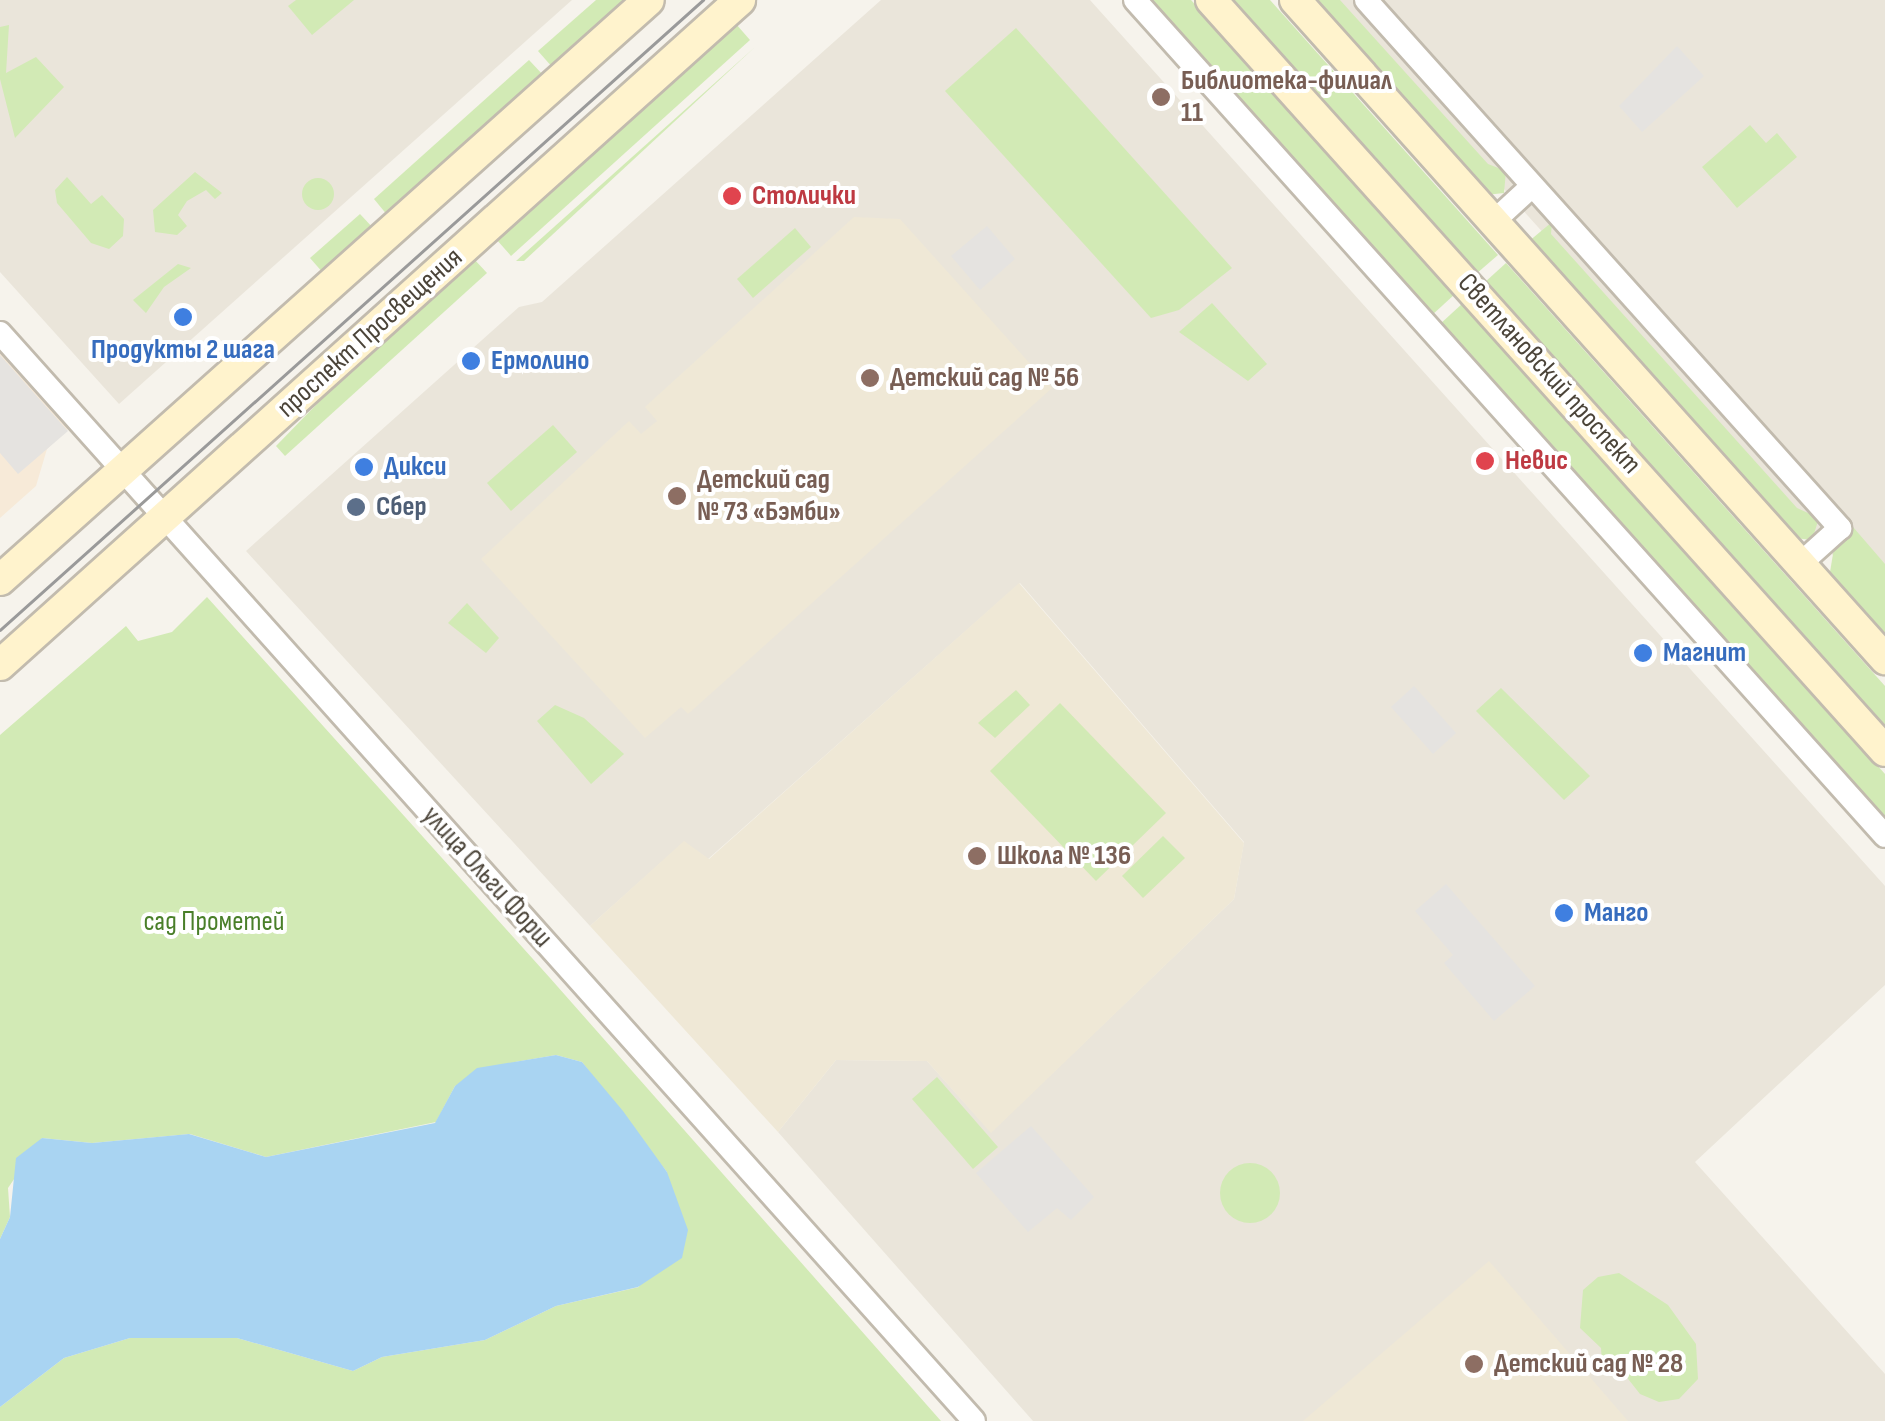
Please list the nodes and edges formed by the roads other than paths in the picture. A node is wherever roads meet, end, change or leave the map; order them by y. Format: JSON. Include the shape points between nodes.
{"nodes":[{"id":1,"x":649,"y":0,"type":"edge"},
{"id":2,"x":740,"y":0,"type":"edge"},
{"id":3,"x":1135,"y":0,"type":"edge"},
{"id":4,"x":1210,"y":0,"type":"edge"},
{"id":5,"x":1295,"y":0,"type":"edge"},
{"id":6,"x":1366,"y":0,"type":"edge"},
{"id":7,"x":1532,"y":186,"type":"junction"},
{"id":8,"x":1493,"y":222,"type":"junction"},
{"id":9,"x":0,"y":332,"type":"edge"},
{"id":10,"x":123,"y":470,"type":"junction"},
{"id":11,"x":165,"y":517,"type":"junction"},
{"id":12,"x":1800,"y":564,"type":"junction"},
{"id":13,"x":0,"y":580,"type":"edge"},
{"id":14,"x":1885,"y":659,"type":"edge"},
{"id":15,"x":0,"y":665,"type":"edge"},
{"id":16,"x":1885,"y":751,"type":"edge"},
{"id":17,"x":1885,"y":836,"type":"edge"},
{"id":18,"x":974,"y":1421,"type":"edge"}],
"edges":[{"from":1,"to":10,"type":"main road"},
{"from":2,"to":11,"type":"main road","name":"проспект Просвещения"},
{"from":3,"to":17,"type":"street"},
{"from":4,"to":16,"type":"main road","name":"Светлановский проспект"},
{"from":5,"to":8,"type":"main road"},
{"from":6,"to":7,"type":"street"},
{"from":7,"to":8,"type":"street"},
{"from":7,"to":12,"type":"street","via":[[1840,528]]},
{"from":8,"to":12,"type":"main road"},
{"from":9,"to":10,"type":"street","name":"улица Ольги Форш"},
{"from":10,"to":11,"type":"street","name":"улица Ольги Форш"},
{"from":10,"to":13,"type":"main road"},
{"from":11,"to":15,"type":"main road","name":"проспект Просвещения"},
{"from":11,"to":18,"type":"street","name":"улица Ольги Форш"},
{"from":12,"to":14,"type":"main road"}]}
